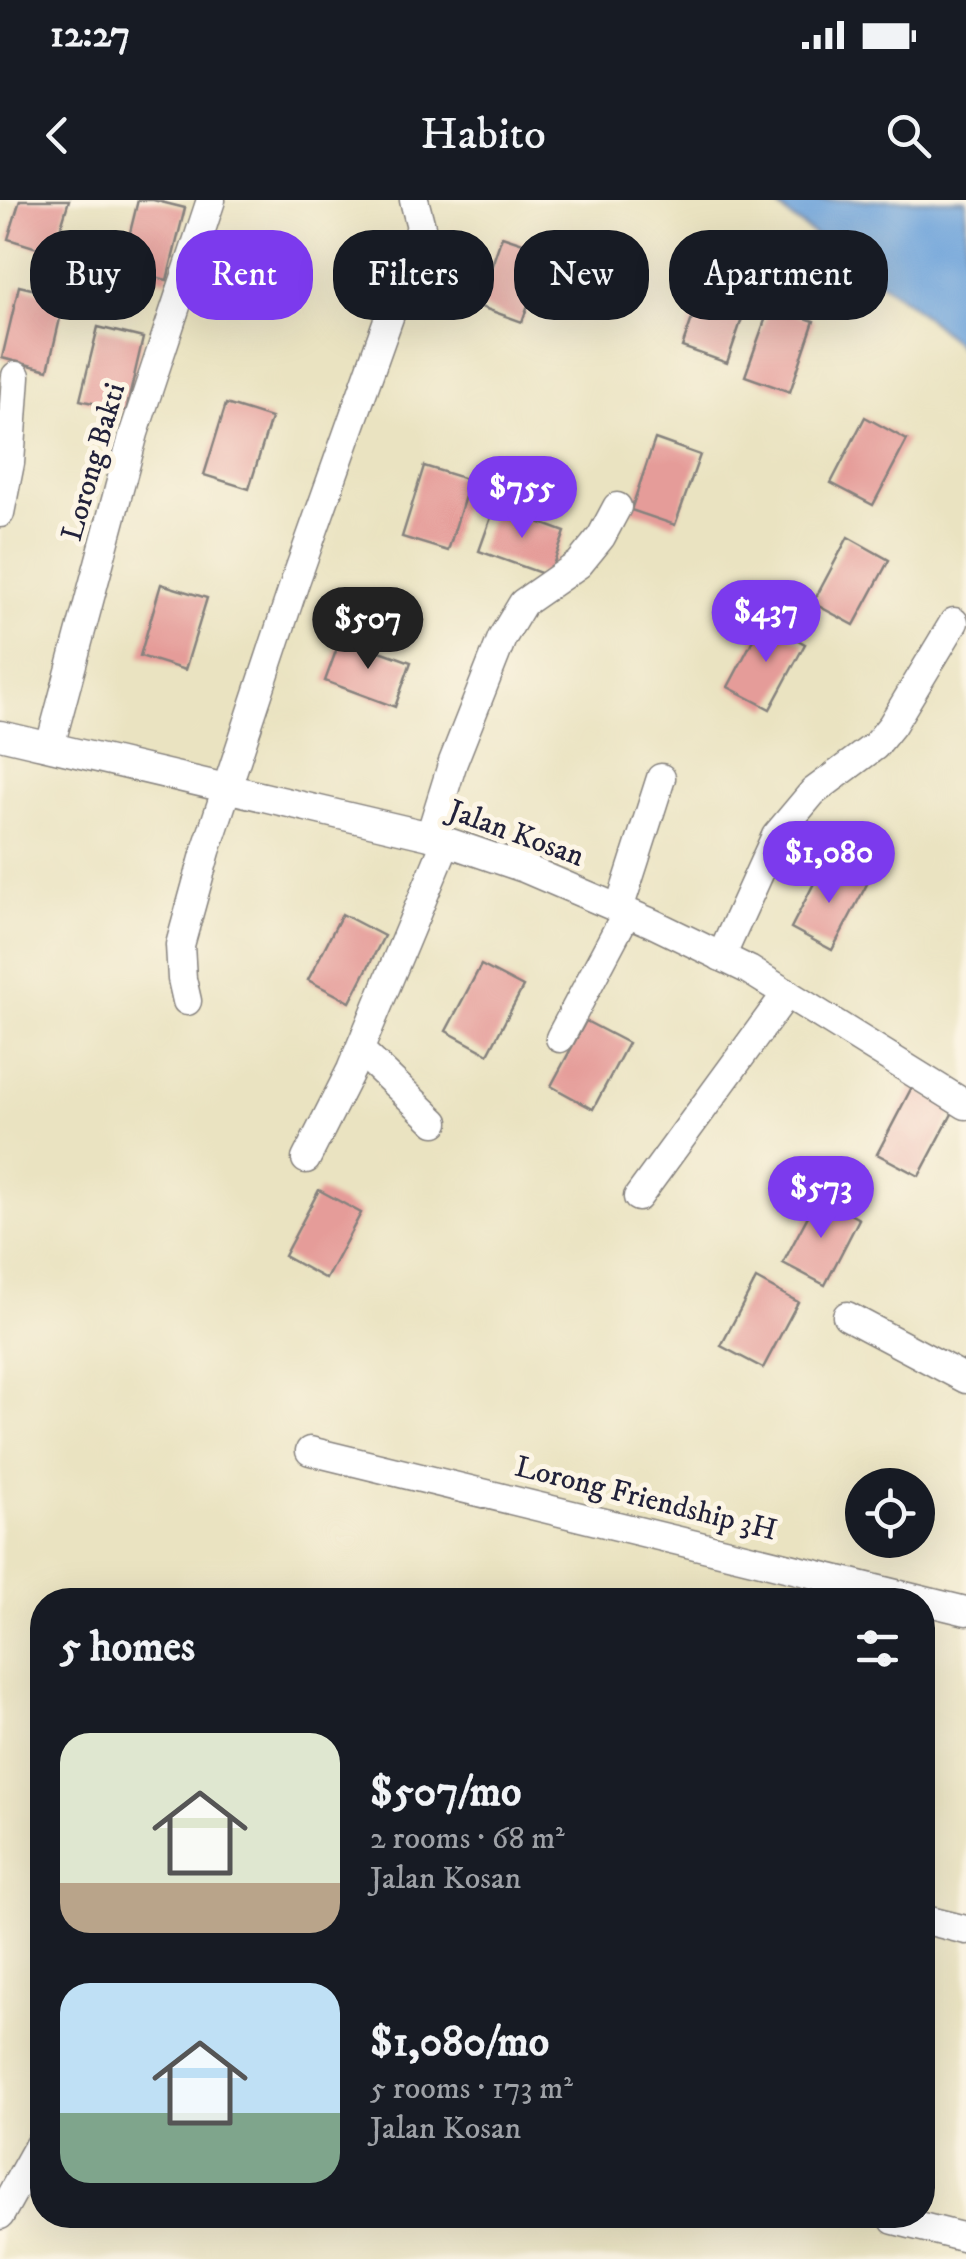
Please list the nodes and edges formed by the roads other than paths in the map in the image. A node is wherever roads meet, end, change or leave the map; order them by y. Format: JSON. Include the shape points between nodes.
{"nodes":[{"id":1,"x":211,"y":200,"type":"edge"},
{"id":2,"x":414,"y":200,"type":"edge"},
{"id":3,"x":16,"y":376,"type":"dead end"},
{"id":4,"x":617,"y":507,"type":"dead end"},
{"id":5,"x":0,"y":513,"type":"edge"},
{"id":6,"x":954,"y":622,"type":"dead end"},
{"id":7,"x":0,"y":735,"type":"edge"},
{"id":8,"x":50,"y":746,"type":"junction"},
{"id":9,"x":661,"y":778,"type":"dead end"},
{"id":10,"x":227,"y":788,"type":"junction"},
{"id":11,"x":438,"y":839,"type":"junction"},
{"id":12,"x":623,"y":910,"type":"junction"},
{"id":13,"x":721,"y":956,"type":"junction"},
{"id":14,"x":787,"y":993,"type":"junction"},
{"id":15,"x":187,"y":1001,"type":"dead end"},
{"id":16,"x":560,"y":1038,"type":"dead end"},
{"id":17,"x":360,"y":1050,"type":"junction"},
{"id":18,"x":966,"y":1106,"type":"edge"},
{"id":19,"x":435,"y":1122,"type":"dead end"},
{"id":20,"x":306,"y":1159,"type":"dead end"},
{"id":21,"x":638,"y":1196,"type":"dead end"},
{"id":22,"x":847,"y":1316,"type":"dead end"},
{"id":23,"x":966,"y":1379,"type":"edge"},
{"id":24,"x":310,"y":1451,"type":"dead end"},
{"id":25,"x":875,"y":1588,"type":"edge"},
{"id":26,"x":935,"y":1602,"type":"edge"},
{"id":27,"x":966,"y":1610,"type":"edge"},
{"id":28,"x":935,"y":1922,"type":"edge"},
{"id":29,"x":966,"y":1930,"type":"edge"},
{"id":30,"x":30,"y":2161,"type":"edge"},
{"id":31,"x":0,"y":2215,"type":"edge"},
{"id":32,"x":926,"y":2228,"type":"edge"},
{"id":33,"x":966,"y":2238,"type":"edge"}],
"edges":[{"from":1,"to":8,"type":"street","name":"Lorong Bakti","via":[[134,434]]},
{"from":2,"to":10,"type":"street","via":[[421,227]]},
{"from":3,"to":5,"type":"street"},
{"from":4,"to":11,"type":"street","via":[[579,564],[523,603],[502,638],[453,762]]},
{"from":6,"to":13,"type":"street","via":[[883,736],[812,792],[776,836]]},
{"from":7,"to":8,"type":"street","name":"Jalan Kosan"},
{"from":8,"to":10,"type":"street","name":"Jalan Kosan"},
{"from":9,"to":12,"type":"street"},
{"from":10,"to":11,"type":"street","name":"Jalan Kosan"},
{"from":10,"to":15,"type":"street","via":[[180,945]]},
{"from":11,"to":12,"type":"street","name":"Jalan Kosan"},
{"from":11,"to":17,"type":"street"},
{"from":12,"to":13,"type":"street","name":"Jalan Kosan"},
{"from":12,"to":16,"type":"street"},
{"from":13,"to":14,"type":"street","name":"Jalan Kosan"},
{"from":14,"to":18,"type":"street","name":"Jalan Kosan"},
{"from":14,"to":21,"type":"street"},
{"from":17,"to":19,"type":"street"},
{"from":17,"to":20,"type":"street"},
{"from":22,"to":23,"type":"street"},
{"from":24,"to":25,"type":"street","name":"Lorong Friendship 3H"},
{"from":26,"to":27,"type":"street","name":"Lorong Friendship 3H"},
{"from":28,"to":29,"type":"street"},
{"from":30,"to":31,"type":"street"},
{"from":32,"to":33,"type":"street"}]}
